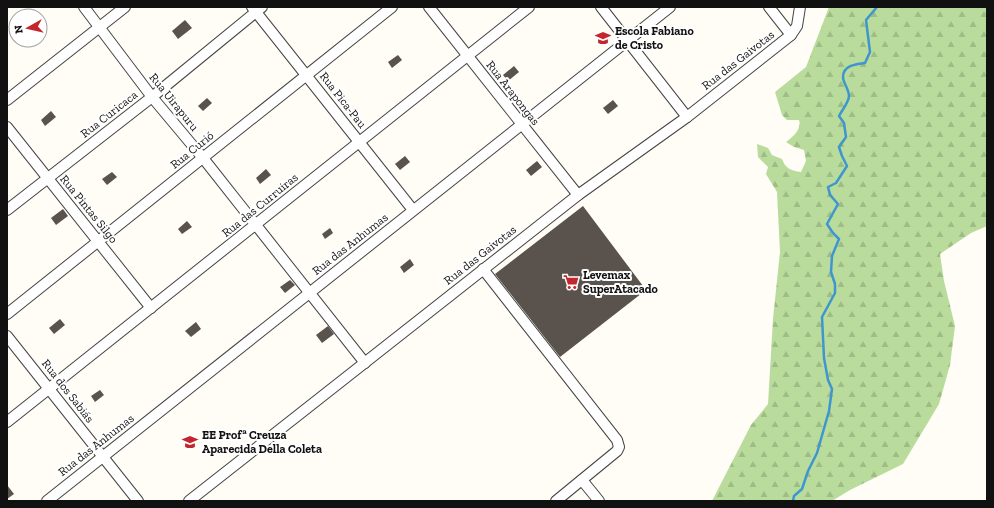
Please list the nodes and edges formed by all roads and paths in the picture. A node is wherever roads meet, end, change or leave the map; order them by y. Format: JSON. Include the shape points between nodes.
{"nodes":[{"id":1,"x":84,"y":7,"type":"edge"},
{"id":2,"x":125,"y":7,"type":"edge"},
{"id":3,"x":392,"y":7,"type":"edge"},
{"id":4,"x":428,"y":7,"type":"edge"},
{"id":5,"x":529,"y":7,"type":"edge"},
{"id":6,"x":601,"y":7,"type":"edge"},
{"id":7,"x":670,"y":7,"type":"edge"},
{"id":8,"x":769,"y":7,"type":"edge"},
{"id":9,"x":800,"y":7,"type":"edge"},
{"id":10,"x":257,"y":9,"type":"edge"},
{"id":11,"x":99,"y":28,"type":"junction"},
{"id":12,"x":791,"y":35,"type":"junction"},
{"id":13,"x":627,"y":41,"type":"junction"},
{"id":14,"x":467,"y":56,"type":"junction"},
{"id":15,"x":307,"y":75,"type":"junction"},
{"id":16,"x":152,"y":98,"type":"junction"},
{"id":17,"x":7,"y":100,"type":"edge"},
{"id":18,"x":687,"y":117,"type":"junction"},
{"id":19,"x":522,"y":124,"type":"junction"},
{"id":20,"x":7,"y":127,"type":"edge"},
{"id":21,"x":359,"y":142,"type":"junction"},
{"id":22,"x":203,"y":158,"type":"junction"},
{"id":23,"x":48,"y":178,"type":"junction"},
{"id":24,"x":578,"y":195,"type":"junction"},
{"id":25,"x":7,"y":210,"type":"edge"},
{"id":26,"x":413,"y":210,"type":"junction"},
{"id":27,"x":256,"y":224,"type":"junction"},
{"id":28,"x":98,"y":241,"type":"junction"},
{"id":29,"x":483,"y":269,"type":"junction"},
{"id":30,"x":310,"y":293,"type":"junction"},
{"id":31,"x":151,"y":308,"type":"junction"},
{"id":32,"x":7,"y":314,"type":"edge"},
{"id":33,"x":7,"y":336,"type":"edge"},
{"id":34,"x":365,"y":363,"type":"junction"},
{"id":35,"x":49,"y":389,"type":"junction"},
{"id":36,"x":7,"y":422,"type":"edge"},
{"id":37,"x":102,"y":457,"type":"junction"},
{"id":38,"x":582,"y":480,"type":"junction"},
{"id":39,"x":46,"y":501,"type":"edge"},
{"id":40,"x":138,"y":501,"type":"edge"},
{"id":41,"x":189,"y":501,"type":"edge"},
{"id":42,"x":556,"y":501,"type":"edge"},
{"id":43,"x":599,"y":501,"type":"edge"}],
"edges":[{"from":1,"to":11,"type":"street","name":"Rua Uirapuru"},
{"from":2,"to":11,"type":"street"},
{"from":3,"to":15,"type":"street","name":"Rua Curió"},
{"from":4,"to":14,"type":"street","name":"Rua Arapongas"},
{"from":5,"to":14,"type":"street","name":"Rua das Curruiras"},
{"from":6,"to":13,"type":"street"},
{"from":7,"to":13,"type":"street","name":"Rua das Anhumas"},
{"from":8,"to":12,"type":"street"},
{"from":9,"to":12,"type":"street","via":[[797,26]]},
{"from":10,"to":15,"type":"street","name":"Rua Pica-Pau"},
{"from":10,"to":16,"type":"street","name":"Rua Curicaca"},
{"from":11,"to":16,"type":"street","name":"Rua Uirapuru"},
{"from":11,"to":17,"type":"street"},
{"from":12,"to":18,"type":"street","name":"Rua das Gaivotas"},
{"from":13,"to":18,"type":"street"},
{"from":13,"to":19,"type":"street","name":"Rua das Anhumas"},
{"from":14,"to":19,"type":"street","name":"Rua Arapongas"},
{"from":14,"to":21,"type":"street","name":"Rua das Curruiras"},
{"from":15,"to":21,"type":"street","name":"Rua Pica-Pau"},
{"from":15,"to":22,"type":"street","name":"Rua Curió"},
{"from":16,"to":22,"type":"street","name":"Rua Uirapuru"},
{"from":16,"to":23,"type":"street","name":"Rua Curicaca"},
{"from":18,"to":24,"type":"street","name":"Rua das Gaivotas"},
{"from":19,"to":24,"type":"street","name":"Rua Arapongas"},
{"from":19,"to":26,"type":"street","name":"Rua das Anhumas"},
{"from":20,"to":23,"type":"street","name":"Rua Pintas Silgo"},
{"from":21,"to":26,"type":"street","name":"Rua Pica-Pau"},
{"from":21,"to":27,"type":"street","name":"Rua das Curruiras"},
{"from":22,"to":27,"type":"street","name":"Rua Uirapuru"},
{"from":22,"to":28,"type":"street","name":"Rua Curió"},
{"from":23,"to":25,"type":"street","name":"Rua Curicaca"},
{"from":23,"to":28,"type":"street","name":"Rua Pintas Silgo"},
{"from":24,"to":29,"type":"street","name":"Rua das Gaivotas"},
{"from":26,"to":30,"type":"street","name":"Rua das Anhumas"},
{"from":27,"to":30,"type":"street","name":"Rua Uirapuru"},
{"from":27,"to":31,"type":"street","name":"Rua das Curruiras"},
{"from":28,"to":31,"type":"street","name":"Rua Pintas Silgo"},
{"from":28,"to":32,"type":"street","name":"Rua Curió"},
{"from":29,"to":34,"type":"street","name":"Rua das Gaivotas"},
{"from":29,"to":38,"type":"street","via":[[617,440],[617,452]]},
{"from":30,"to":34,"type":"street","name":"Rua Uirapuru"},
{"from":30,"to":37,"type":"street","name":"Rua das Anhumas"},
{"from":31,"to":35,"type":"street","name":"Rua das Curruiras"},
{"from":33,"to":35,"type":"street","name":"Rua dos Sabiás"},
{"from":34,"to":41,"type":"street","name":"Rua das Gaivotas"},
{"from":35,"to":36,"type":"street","name":"Rua das Curruiras"},
{"from":35,"to":37,"type":"street","name":"Rua dos Sabiás"},
{"from":37,"to":39,"type":"street","name":"Rua das Anhumas"},
{"from":37,"to":40,"type":"street","name":"Rua dos Sabiás"},
{"from":38,"to":42,"type":"street"},
{"from":38,"to":43,"type":"street"}]}
